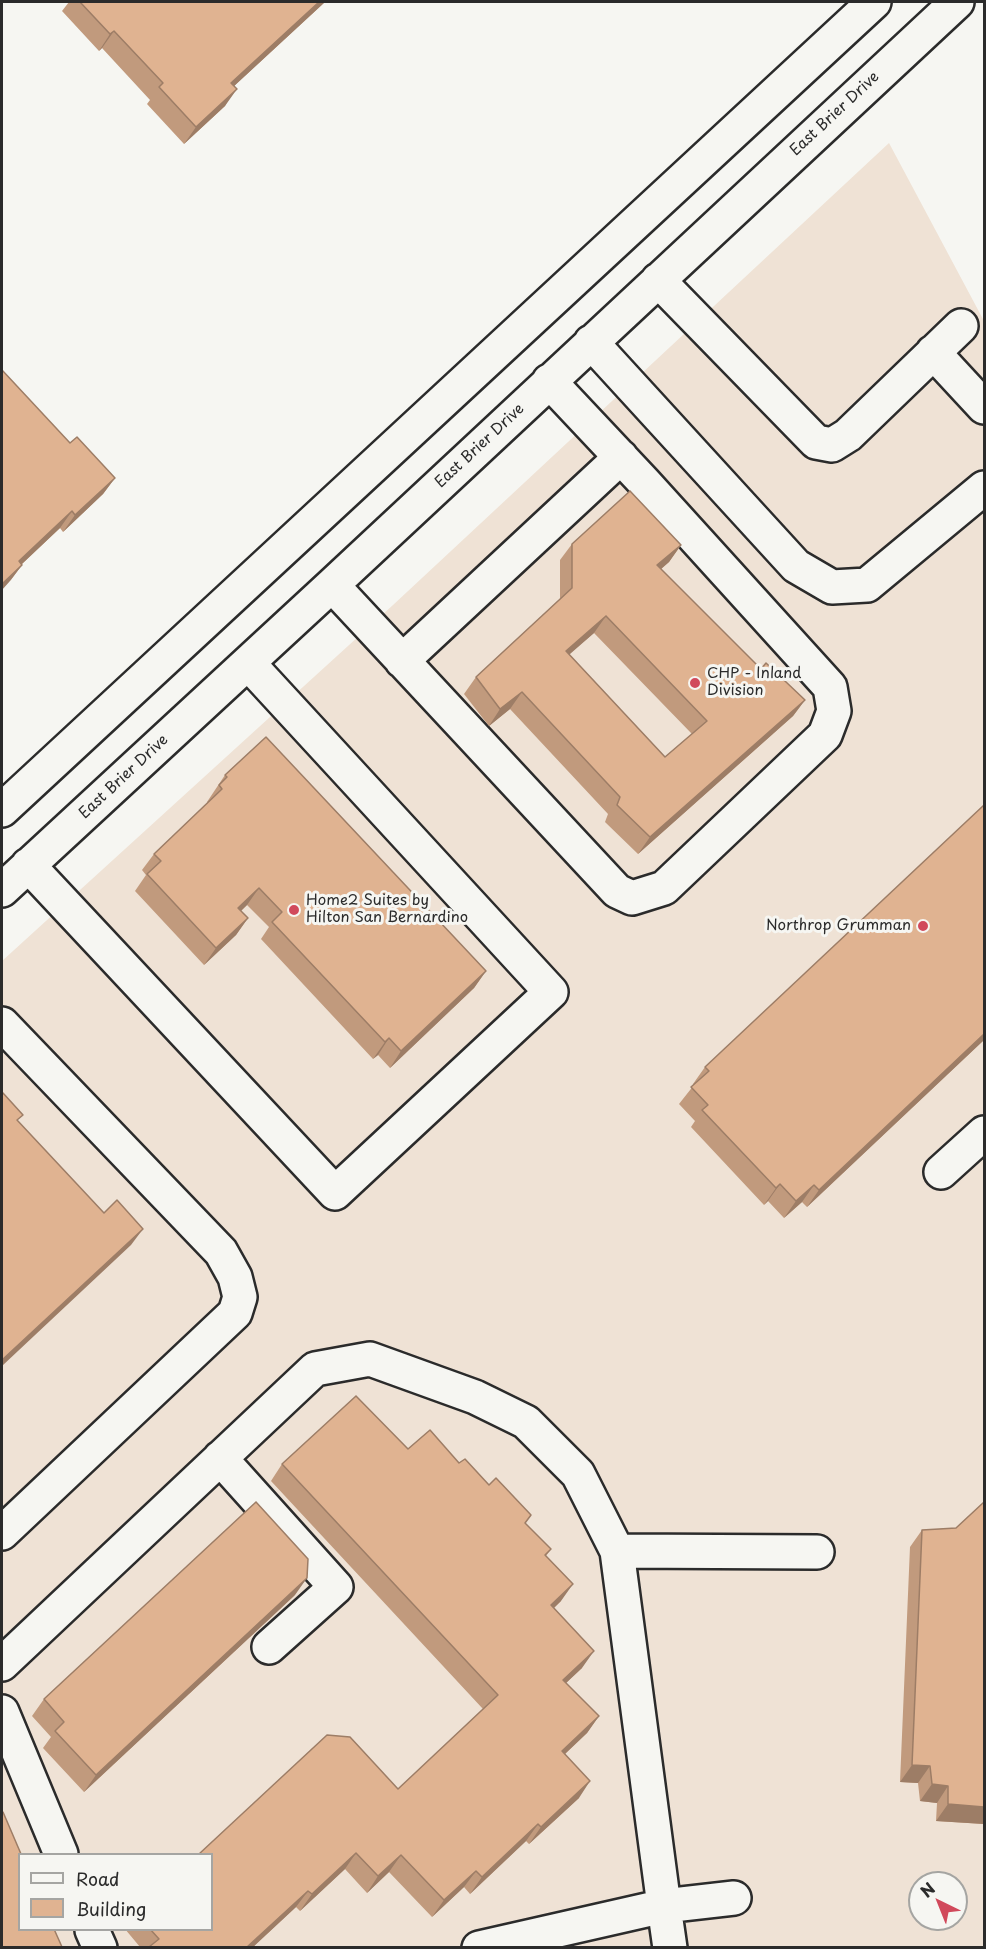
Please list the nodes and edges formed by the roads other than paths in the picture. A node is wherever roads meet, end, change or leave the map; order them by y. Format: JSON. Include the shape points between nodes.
{"nodes":[{"id":1,"x":874,"y":2,"type":"edge"},
{"id":2,"x":946,"y":5,"type":"edge"},
{"id":3,"x":658,"y":280,"type":"junction"},
{"id":4,"x":961,"y":326,"type":"dead end"},
{"id":5,"x":591,"y":342,"type":"junction"},
{"id":6,"x":933,"y":352,"type":"junction"},
{"id":7,"x":549,"y":381,"type":"junction"},
{"id":8,"x":984,"y":407,"type":"edge"},
{"id":9,"x":626,"y":463,"type":"junction"},
{"id":10,"x":984,"y":489,"type":"edge"},
{"id":11,"x":332,"y":585,"type":"junction"},
{"id":12,"x":402,"y":661,"type":"junction"},
{"id":13,"x":248,"y":663,"type":"junction"},
{"id":14,"x":2,"y":810,"type":"edge"},
{"id":15,"x":28,"y":865,"type":"junction"},
{"id":16,"x":2,"y":890,"type":"edge"},
{"id":17,"x":5,"y":1036,"type":"edge"},
{"id":18,"x":984,"y":1133,"type":"edge"},
{"id":19,"x":941,"y":1172,"type":"dead end"},
{"id":20,"x":220,"y":1458,"type":"junction"},
{"id":21,"x":2,"y":1533,"type":"edge"},
{"id":22,"x":617,"y":1551,"type":"junction"},
{"id":23,"x":817,"y":1552,"type":"dead end"},
{"id":24,"x":269,"y":1647,"type":"dead end"},
{"id":25,"x":2,"y":1664,"type":"edge"},
{"id":26,"x":2,"y":1712,"type":"edge"},
{"id":27,"x":61,"y":1853,"type":"edge"},
{"id":28,"x":734,"y":1898,"type":"dead end"},
{"id":29,"x":664,"y":1906,"type":"junction"},
{"id":30,"x":93,"y":1931,"type":"edge"},
{"id":31,"x":100,"y":1947,"type":"edge"},
{"id":32,"x":479,"y":1947,"type":"edge"},
{"id":33,"x":670,"y":1947,"type":"edge"}],
"edges":[{"from":1,"to":14,"type":"street"},
{"from":2,"to":3,"type":"street","name":"East Brier Drive"},
{"from":3,"to":5,"type":"street","name":"East Brier Drive"},
{"from":3,"to":6,"type":"street","via":[[816,442],[832,445],[848,435]]},
{"from":4,"to":6,"type":"street"},
{"from":5,"to":7,"type":"street","name":"East Brier Drive"},
{"from":5,"to":10,"type":"street","via":[[796,566],[832,587],[867,585]]},
{"from":6,"to":8,"type":"street"},
{"from":7,"to":9,"type":"street"},
{"from":7,"to":11,"type":"street","name":"East Brier Drive"},
{"from":9,"to":12,"type":"street"},
{"from":9,"to":12,"type":"street","via":[[830,687],[834,711],[825,735],[664,888],[632,898],[617,891]]},
{"from":11,"to":12,"type":"street"},
{"from":11,"to":13,"type":"street","name":"East Brier Drive"},
{"from":13,"to":15,"type":"street","name":"East Brier Drive"},
{"from":13,"to":15,"type":"street","via":[[551,992],[343,1185],[335,1192]]},
{"from":15,"to":16,"type":"street","name":"East Brier Drive"},
{"from":17,"to":21,"type":"street","via":[[221,1252],[236,1276],[240,1298],[235,1313]]},
{"from":18,"to":19,"type":"street"},
{"from":20,"to":22,"type":"street","via":[[315,1369],[370,1359],[475,1397],[526,1422],[578,1474]]},
{"from":20,"to":24,"type":"street","via":[[336,1587]]},
{"from":20,"to":25,"type":"street"},
{"from":22,"to":23,"type":"street"},
{"from":22,"to":29,"type":"street"},
{"from":26,"to":27,"type":"street"},
{"from":28,"to":29,"type":"street"},
{"from":29,"to":32,"type":"street"},
{"from":29,"to":33,"type":"street"},
{"from":30,"to":31,"type":"street"}]}
